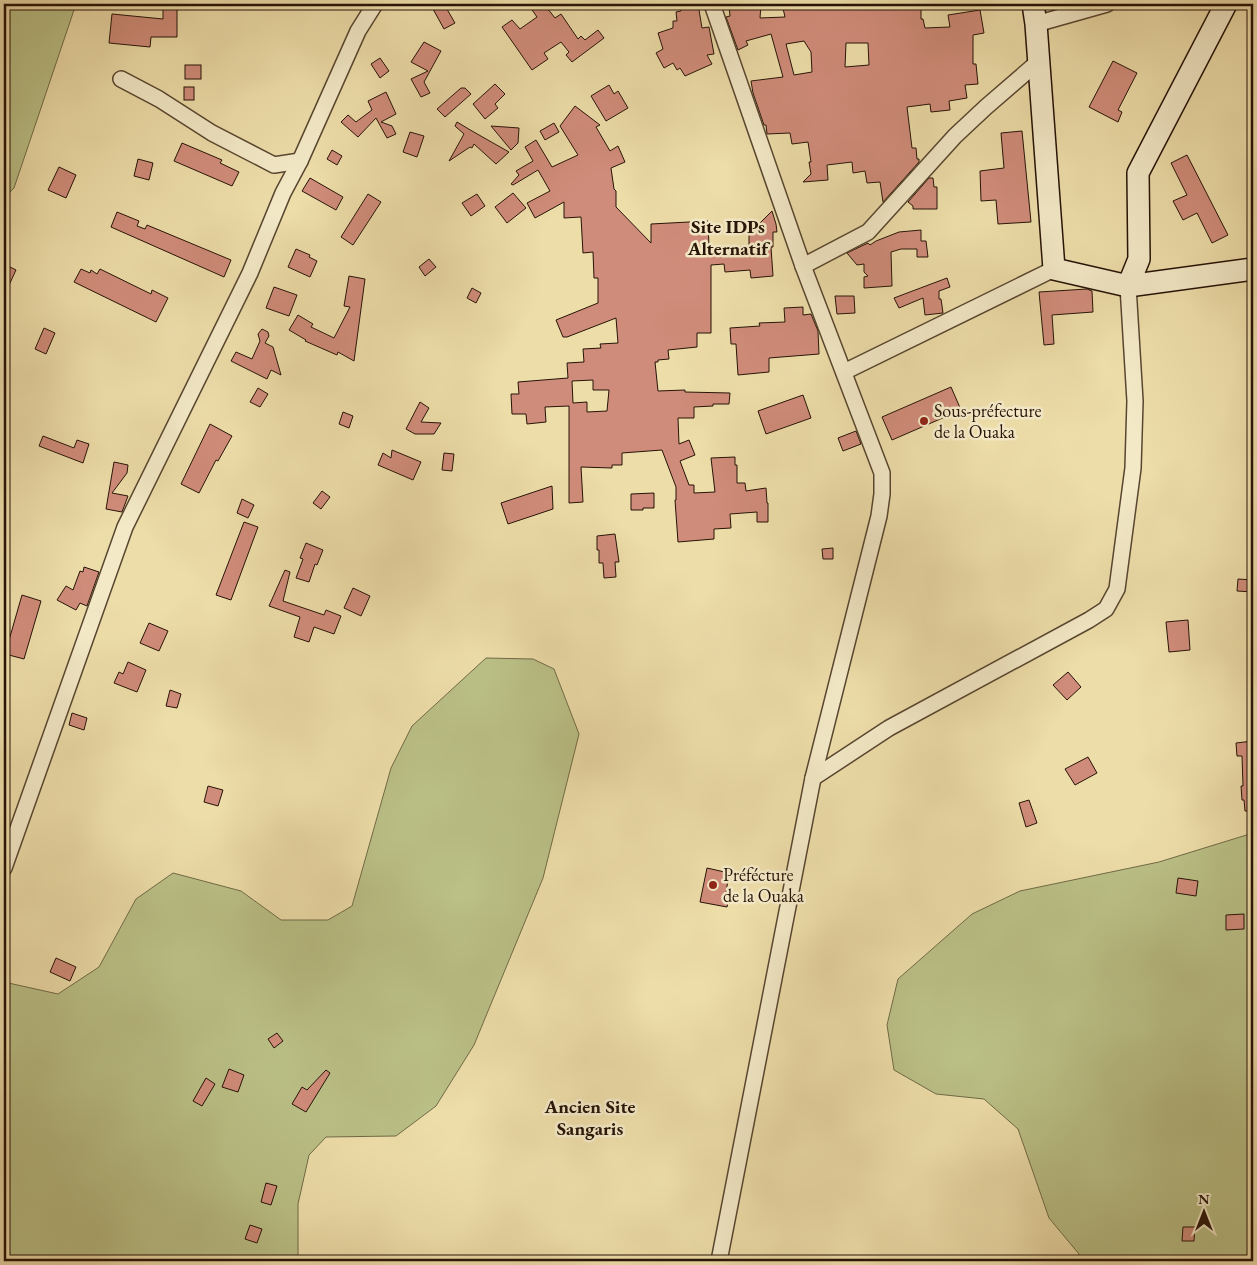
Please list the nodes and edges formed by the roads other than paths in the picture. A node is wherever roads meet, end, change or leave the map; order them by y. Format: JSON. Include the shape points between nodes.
{"nodes":[{"id":1,"x":375,"y":4,"type":"edge"},
{"id":2,"x":712,"y":4,"type":"edge"},
{"id":3,"x":1107,"y":4,"type":"edge"},
{"id":4,"x":1226,"y":4,"type":"edge"},
{"id":5,"x":1035,"y":14,"type":"edge"},
{"id":6,"x":1038,"y":62,"type":"junction"},
{"id":7,"x":120,"y":80,"type":"dead end"},
{"id":8,"x":300,"y":161,"type":"junction"},
{"id":9,"x":803,"y":266,"type":"junction"},
{"id":10,"x":1054,"y":269,"type":"junction"},
{"id":11,"x":1253,"y":269,"type":"edge"},
{"id":12,"x":1128,"y":286,"type":"junction"},
{"id":13,"x":844,"y":372,"type":"junction"},
{"id":14,"x":813,"y":778,"type":"junction"},
{"id":15,"x":4,"y":868,"type":"edge"},
{"id":16,"x":719,"y":1261,"type":"edge"}],
"edges":[{"from":1,"to":8,"type":"street","via":[[358,31]]},
{"from":2,"to":9,"type":"street"},
{"from":3,"to":5,"type":"street"},
{"from":4,"to":12,"type":"street","via":[[1138,173],[1139,259]]},
{"from":5,"to":6,"type":"street"},
{"from":6,"to":9,"type":"street","via":[[955,136],[868,232]]},
{"from":6,"to":10,"type":"street"},
{"from":7,"to":8,"type":"street","via":[[274,165]]},
{"from":8,"to":15,"type":"street","via":[[283,192],[246,281],[125,527]]},
{"from":9,"to":13,"type":"street"},
{"from":10,"to":12,"type":"street"},
{"from":10,"to":13,"type":"street"},
{"from":11,"to":12,"type":"street"},
{"from":12,"to":14,"type":"street","via":[[1135,401],[1133,468],[1117,589],[1106,609],[889,728]]},
{"from":13,"to":14,"type":"street","via":[[882,473],[882,494]]},
{"from":14,"to":16,"type":"street"}]}
